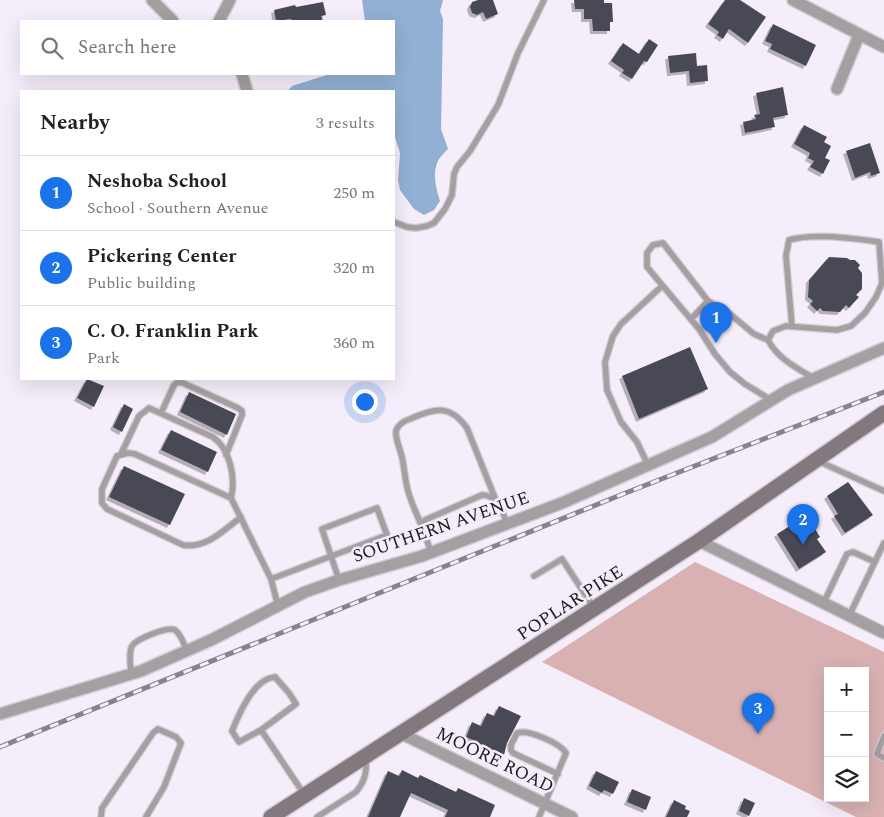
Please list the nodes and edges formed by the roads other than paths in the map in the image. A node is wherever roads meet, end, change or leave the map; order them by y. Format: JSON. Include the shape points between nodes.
{"nodes":[{"id":1,"x":152,"y":0,"type":"edge"},
{"id":2,"x":230,"y":0,"type":"edge"},
{"id":3,"x":544,"y":0,"type":"edge"},
{"id":4,"x":793,"y":0,"type":"edge"},
{"id":5,"x":173,"y":20,"type":"edge"},
{"id":6,"x":220,"y":20,"type":"edge"},
{"id":7,"x":859,"y":35,"type":"junction"},
{"id":8,"x":884,"y":47,"type":"edge"},
{"id":9,"x":242,"y":75,"type":"edge"},
{"id":10,"x":837,"y":89,"type":"dead end"},
{"id":11,"x":247,"y":90,"type":"edge"},
{"id":12,"x":395,"y":222,"type":"edge"},
{"id":13,"x":882,"y":243,"type":"edge"},
{"id":14,"x":662,"y":286,"type":"junction"},
{"id":15,"x":708,"y":301,"type":"junction"},
{"id":16,"x":691,"y":320,"type":"junction"},
{"id":17,"x":792,"y":326,"type":"junction"},
{"id":18,"x":768,"y":340,"type":"junction"},
{"id":19,"x":884,"y":348,"type":"edge"},
{"id":20,"x":815,"y":378,"type":"junction"},
{"id":21,"x":771,"y":400,"type":"junction"},
{"id":22,"x":161,"y":413,"type":"junction"},
{"id":23,"x":884,"y":413,"type":"edge"},
{"id":24,"x":121,"y":454,"type":"junction"},
{"id":25,"x":226,"y":454,"type":"junction"},
{"id":26,"x":816,"y":460,"type":"junction"},
{"id":27,"x":648,"y":465,"type":"junction"},
{"id":28,"x":884,"y":492,"type":"edge"},
{"id":29,"x":231,"y":498,"type":"junction"},
{"id":30,"x":495,"y":498,"type":"junction"},
{"id":31,"x":241,"y":517,"type":"junction"},
{"id":32,"x":507,"y":523,"type":"junction"},
{"id":33,"x":422,"y":527,"type":"junction"},
{"id":34,"x":699,"y":541,"type":"junction"},
{"id":35,"x":884,"y":543,"type":"edge"},
{"id":36,"x":432,"y":552,"type":"junction"},
{"id":37,"x":331,"y":557,"type":"junction"},
{"id":38,"x":875,"y":562,"type":"junction"},
{"id":39,"x":534,"y":576,"type":"dead end"},
{"id":40,"x":270,"y":579,"type":"junction"},
{"id":41,"x":339,"y":580,"type":"junction"},
{"id":42,"x":823,"y":604,"type":"junction"},
{"id":43,"x":278,"y":606,"type":"junction"},
{"id":44,"x":595,"y":609,"type":"junction"},
{"id":45,"x":849,"y":616,"type":"junction"},
{"id":46,"x":884,"y":633,"type":"edge"},
{"id":47,"x":187,"y":651,"type":"junction"},
{"id":48,"x":131,"y":674,"type":"junction"},
{"id":49,"x":0,"y":714,"type":"edge"},
{"id":50,"x":261,"y":730,"type":"junction"},
{"id":51,"x":402,"y":734,"type":"junction"},
{"id":52,"x":884,"y":736,"type":"edge"},
{"id":53,"x":366,"y":757,"type":"junction"},
{"id":54,"x":884,"y":758,"type":"edge"},
{"id":55,"x":558,"y":774,"type":"junction"},
{"id":56,"x":305,"y":796,"type":"junction"},
{"id":57,"x":544,"y":804,"type":"junction"},
{"id":58,"x":101,"y":817,"type":"edge"},
{"id":59,"x":146,"y":817,"type":"edge"},
{"id":60,"x":271,"y":817,"type":"edge"},
{"id":61,"x":317,"y":817,"type":"edge"},
{"id":62,"x":538,"y":817,"type":"edge"},
{"id":63,"x":572,"y":817,"type":"edge"}],
"edges":[{"from":1,"to":5,"type":"street"},
{"from":2,"to":6,"type":"street"},
{"from":3,"to":12,"type":"lane","via":[[518,53],[498,105],[457,167],[446,209],[427,226],[407,227]]},
{"from":4,"to":7,"type":"street"},
{"from":7,"to":8,"type":"street"},
{"from":7,"to":10,"type":"street"},
{"from":9,"to":11,"type":"street"},
{"from":13,"to":17,"type":"lane","via":[[882,283],[865,314],[851,326],[837,330]]},
{"from":13,"to":17,"type":"lane","via":[[801,236],[789,240],[786,256]]},
{"from":14,"to":15,"type":"lane","via":[[647,267],[647,253],[653,245],[663,243]]},
{"from":14,"to":16,"type":"lane"},
{"from":14,"to":27,"type":"lane","via":[[621,324],[613,336],[605,362],[607,390],[621,422],[637,442]]},
{"from":15,"to":16,"type":"lane"},
{"from":15,"to":18,"type":"lane","via":[[754,334]]},
{"from":16,"to":21,"type":"lane","via":[[730,372]]},
{"from":17,"to":18,"type":"lane","via":[[773,331]]},
{"from":18,"to":20,"type":"lane","via":[[773,350],[791,365]]},
{"from":19,"to":20,"type":"street","name":"SOUTHERN AVENUE"},
{"from":20,"to":21,"type":"street","name":"SOUTHERN AVENUE"},
{"from":21,"to":27,"type":"street","name":"SOUTHERN AVENUE","via":[[712,438]]},
{"from":22,"to":24,"type":"lane","via":[[149,408],[139,416]]},
{"from":22,"to":25,"type":"lane","via":[[213,436]]},
{"from":22,"to":25,"type":"lane","via":[[178,382],[238,408],[242,415]]},
{"from":23,"to":26,"type":"main road","name":"POPLAR PIKE"},
{"from":24,"to":29,"type":"lane","via":[[135,454]]},
{"from":24,"to":31,"type":"lane","via":[[117,456],[102,489],[102,503],[107,508],[176,542],[191,546],[210,540]]},
{"from":25,"to":29,"type":"lane","via":[[233,483]]},
{"from":26,"to":28,"type":"lane"},
{"from":26,"to":34,"type":"main road","name":"POPLAR PIKE"},
{"from":27,"to":32,"type":"street","name":"SOUTHERN AVENUE"},
{"from":29,"to":31,"type":"lane"},
{"from":30,"to":32,"type":"lane"},
{"from":30,"to":33,"type":"lane","via":[[482,495],[425,520]]},
{"from":30,"to":33,"type":"lane","via":[[460,418],[438,409],[430,411],[398,425],[396,431],[409,496]]},
{"from":31,"to":40,"type":"lane"},
{"from":32,"to":36,"type":"street","name":"SOUTHERN AVENUE"},
{"from":33,"to":36,"type":"lane"},
{"from":34,"to":42,"type":"street"},
{"from":34,"to":44,"type":"main road","name":"POPLAR PIKE"},
{"from":35,"to":38,"type":"lane"},
{"from":36,"to":41,"type":"street","name":"SOUTHERN AVENUE"},
{"from":37,"to":37,"type":"lane","via":[[322,529],[377,508],[387,535]]},
{"from":37,"to":40,"type":"lane"},
{"from":37,"to":41,"type":"lane"},
{"from":38,"to":42,"type":"lane","via":[[853,552],[846,554]]},
{"from":38,"to":45,"type":"lane"},
{"from":39,"to":44,"type":"lane","via":[[562,560]]},
{"from":40,"to":43,"type":"lane"},
{"from":41,"to":43,"type":"street","name":"SOUTHERN AVENUE"},
{"from":42,"to":45,"type":"street"},
{"from":43,"to":47,"type":"street","name":"SOUTHERN AVENUE"},
{"from":44,"to":51,"type":"main road","name":"POPLAR PIKE"},
{"from":45,"to":46,"type":"street"},
{"from":47,"to":48,"type":"street","name":"SOUTHERN AVENUE"},
{"from":47,"to":48,"type":"lane","via":[[172,629],[147,637],[132,646]]},
{"from":48,"to":49,"type":"street","name":"SOUTHERN AVENUE"},
{"from":50,"to":50,"type":"lane","via":[[239,742],[232,731],[253,692],[262,681],[275,677],[296,704]]},
{"from":50,"to":56,"type":"lane"},
{"from":51,"to":53,"type":"main road","name":"POPLAR PIKE"},
{"from":51,"to":57,"type":"street","name":"MOORE ROAD"},
{"from":52,"to":54,"type":"lane","via":[[877,754]]},
{"from":53,"to":56,"type":"main road","name":"POPLAR PIKE"},
{"from":53,"to":61,"type":"lane","via":[[367,773],[361,786]]},
{"from":55,"to":55,"type":"lane","via":[[566,753],[563,748],[527,732],[517,733],[511,745],[513,753]]},
{"from":55,"to":57,"type":"lane"},
{"from":56,"to":60,"type":"main road","name":"POPLAR PIKE"},
{"from":57,"to":62,"type":"lane"},
{"from":57,"to":63,"type":"street","name":"MOORE ROAD"},
{"from":58,"to":59,"type":"lane","via":[[102,808],[158,729],[176,737],[181,743],[164,787]]}]}
